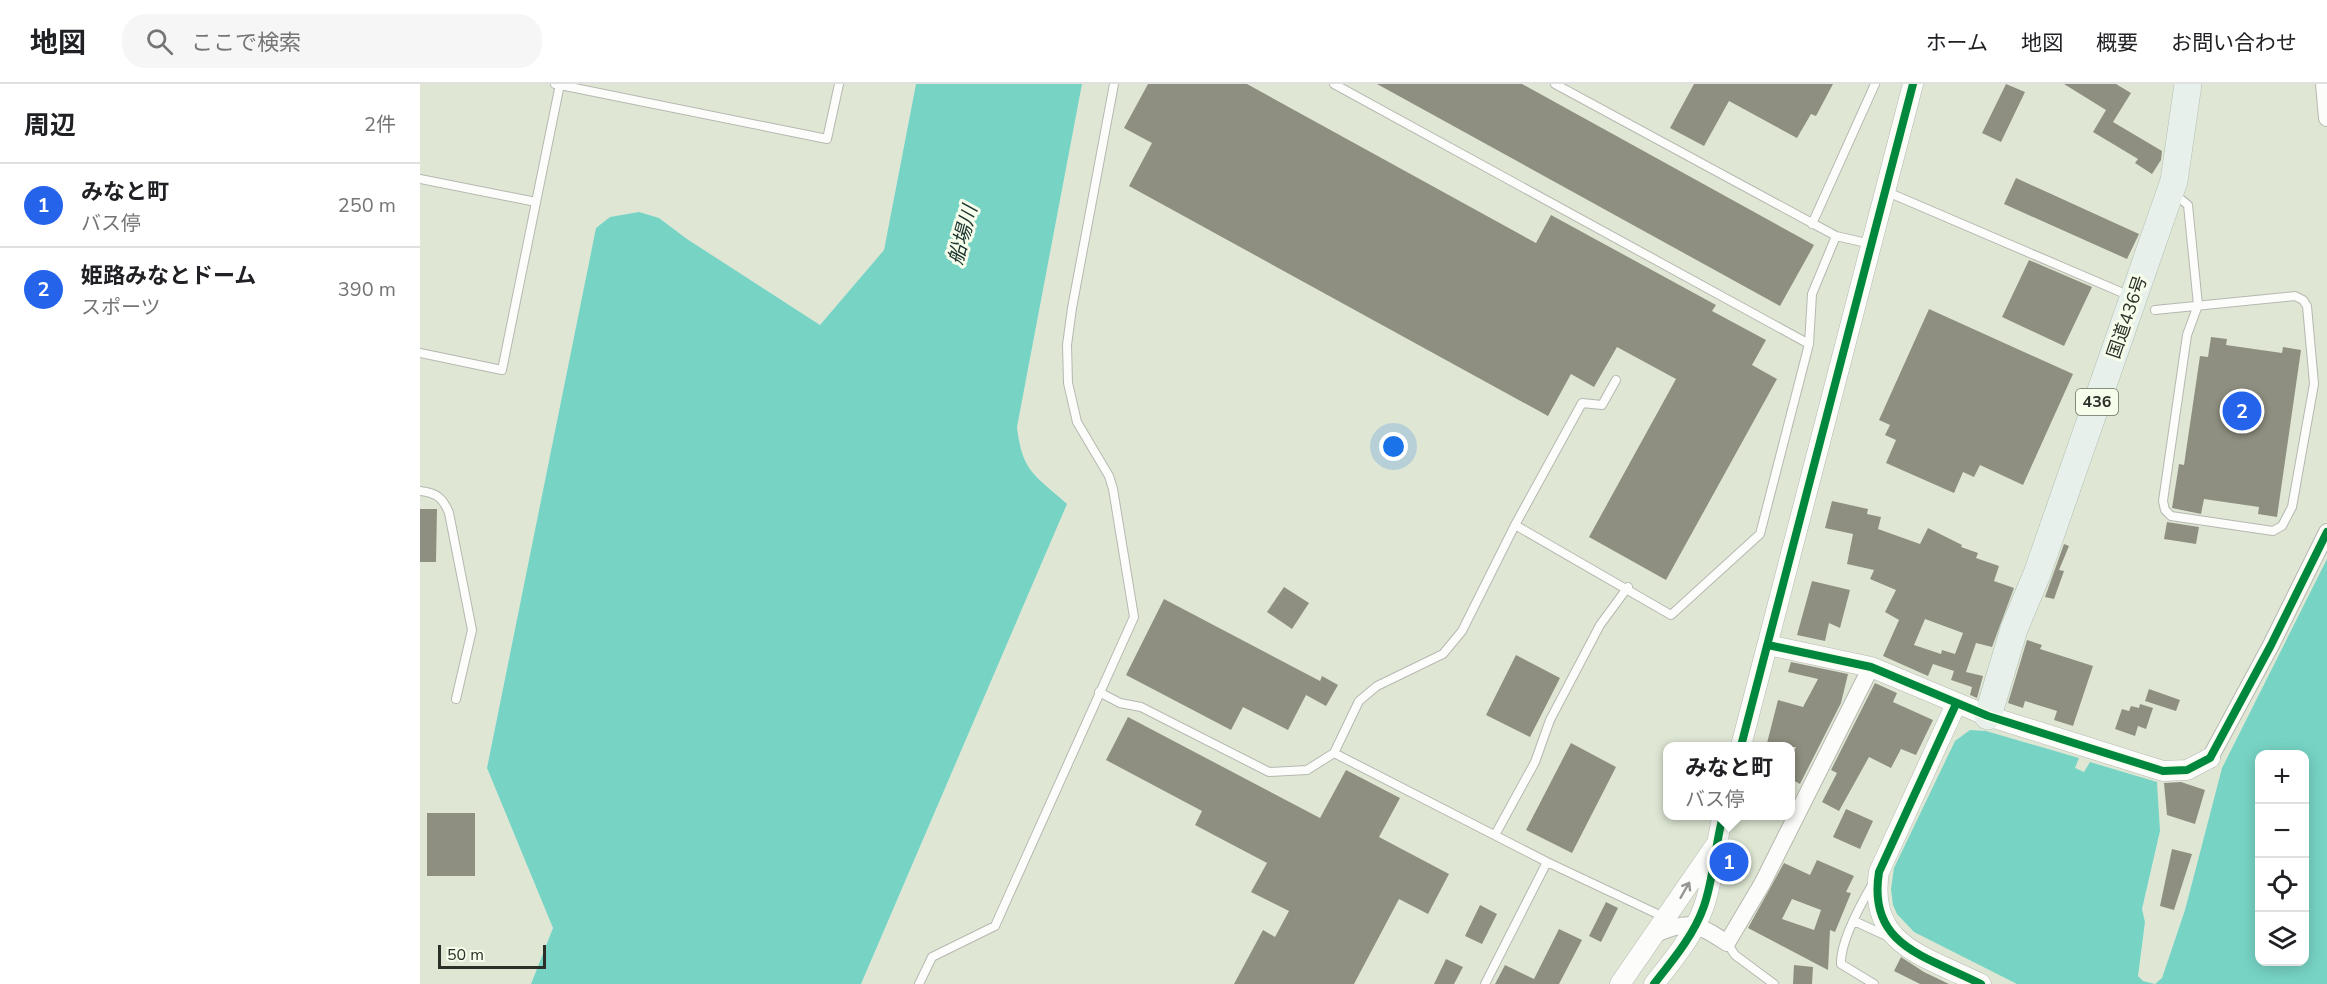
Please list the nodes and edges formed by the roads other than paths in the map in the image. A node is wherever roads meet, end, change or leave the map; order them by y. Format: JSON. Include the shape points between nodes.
{"nodes":[{"id":1,"x":558,"y":84,"type":"edge"},
{"id":2,"x":839,"y":84,"type":"edge"},
{"id":3,"x":1114,"y":84,"type":"edge"},
{"id":4,"x":1334,"y":84,"type":"edge"},
{"id":5,"x":1555,"y":84,"type":"edge"},
{"id":6,"x":1875,"y":84,"type":"edge"},
{"id":7,"x":1913,"y":84,"type":"edge"},
{"id":8,"x":2188,"y":84,"type":"edge"},
{"id":9,"x":2324,"y":84,"type":"edge"},
{"id":10,"x":2327,"y":118,"type":"edge"},
{"id":11,"x":420,"y":179,"type":"edge"},
{"id":12,"x":2171,"y":190,"type":"junction"},
{"id":13,"x":1884,"y":191,"type":"junction"},
{"id":14,"x":536,"y":202,"type":"junction"},
{"id":15,"x":1812,"y":224,"type":"junction"},
{"id":16,"x":1836,"y":236,"type":"junction"},
{"id":17,"x":1872,"y":244,"type":"junction"},
{"id":18,"x":2144,"y":304,"type":"junction"},
{"id":19,"x":2198,"y":305,"type":"junction"},
{"id":20,"x":1809,"y":344,"type":"junction"},
{"id":21,"x":420,"y":353,"type":"edge"},
{"id":22,"x":1616,"y":380,"type":"dead end"},
{"id":23,"x":420,"y":491,"type":"edge"},
{"id":24,"x":1515,"y":525,"type":"junction"},
{"id":25,"x":2327,"y":532,"type":"edge"},
{"id":26,"x":1628,"y":587,"type":"junction"},
{"id":27,"x":1768,"y":645,"type":"junction"},
{"id":28,"x":1871,"y":667,"type":"junction"},
{"id":29,"x":1099,"y":692,"type":"junction"},
{"id":30,"x":456,"y":699,"type":"dead end"},
{"id":31,"x":1956,"y":704,"type":"junction"},
{"id":32,"x":1988,"y":716,"type":"junction"},
{"id":33,"x":1742,"y":742,"type":"edge"},
{"id":34,"x":1334,"y":753,"type":"junction"},
{"id":35,"x":2210,"y":758,"type":"joint"},
{"id":36,"x":1795,"y":819,"type":"edge"},
{"id":37,"x":1722,"y":820,"type":"edge"},
{"id":38,"x":1794,"y":820,"type":"edge"},
{"id":39,"x":1495,"y":835,"type":"junction"},
{"id":40,"x":1715,"y":846,"type":"junction"},
{"id":41,"x":1547,"y":862,"type":"junction"},
{"id":42,"x":1879,"y":872,"type":"junction"},
{"id":43,"x":1854,"y":921,"type":"junction"},
{"id":44,"x":1697,"y":924,"type":"junction"},
{"id":45,"x":1661,"y":926,"type":"junction"},
{"id":46,"x":1899,"y":942,"type":"junction"},
{"id":47,"x":1727,"y":943,"type":"junction"},
{"id":48,"x":1641,"y":956,"type":"junction"},
{"id":49,"x":1675,"y":958,"type":"junction"},
{"id":50,"x":918,"y":984,"type":"edge"},
{"id":51,"x":1485,"y":984,"type":"edge"},
{"id":52,"x":1620,"y":984,"type":"edge"},
{"id":53,"x":1643,"y":984,"type":"edge"},
{"id":54,"x":1654,"y":984,"type":"edge"},
{"id":55,"x":1672,"y":984,"type":"edge"},
{"id":56,"x":1774,"y":984,"type":"edge"},
{"id":57,"x":1874,"y":984,"type":"edge"},
{"id":58,"x":1980,"y":984,"type":"edge"}],
"edges":[{"from":1,"to":2,"type":"lane","via":[[827,139]]},
{"from":1,"to":14,"type":"lane"},
{"from":3,"to":29,"type":"lane","via":[[1067,345],[1068,383],[1077,422],[1113,489],[1134,617]]},
{"from":4,"to":20,"type":"lane"},
{"from":5,"to":15,"type":"lane"},
{"from":6,"to":15,"type":"lane"},
{"from":7,"to":13,"type":"street"},
{"from":8,"to":12,"type":"highway","name":"国道436号","number":"436"},
{"from":9,"to":10,"type":"street"},
{"from":11,"to":14,"type":"lane"},
{"from":12,"to":18,"type":"highway","name":"国道436号","number":"436"},
{"from":12,"to":19,"type":"lane","via":[[2188,205]]},
{"from":13,"to":17,"type":"street"},
{"from":13,"to":18,"type":"lane"},
{"from":14,"to":21,"type":"lane","via":[[502,370]]},
{"from":15,"to":16,"type":"lane"},
{"from":16,"to":17,"type":"lane"},
{"from":16,"to":20,"type":"lane","via":[[1812,294]]},
{"from":17,"to":27,"type":"street"},
{"from":18,"to":19,"type":"lane"},
{"from":18,"to":32,"type":"highway","name":"国道436号","number":"436","via":[[2014,629]]},
{"from":19,"to":19,"type":"lane","via":[[2295,296],[2307,306],[2313,384],[2292,507],[2282,526],[2272,531],[2171,516],[2165,510],[2163,501],[2187,335]]},
{"from":20,"to":26,"type":"lane","via":[[1760,534],[1671,615]]},
{"from":22,"to":24,"type":"lane","via":[[1602,405],[1582,403]]},
{"from":23,"to":30,"type":"lane","via":[[438,495],[449,513],[472,630]]},
{"from":24,"to":26,"type":"lane"},
{"from":24,"to":34,"type":"lane","via":[[1462,631],[1443,654],[1377,686],[1359,701]]},
{"from":25,"to":35,"type":"street"},
{"from":26,"to":39,"type":"lane","via":[[1600,626]]},
{"from":27,"to":28,"type":"street"},
{"from":27,"to":33,"type":"street"},
{"from":28,"to":31,"type":"street"},
{"from":28,"to":36,"type":"street"},
{"from":29,"to":34,"type":"lane","via":[[1120,703],[1141,707],[1269,772],[1307,770]]},
{"from":29,"to":50,"type":"lane","via":[[995,926],[932,957]]},
{"from":31,"to":32,"type":"street"},
{"from":31,"to":42,"type":"street"},
{"from":32,"to":35,"type":"street","via":[[2163,771],[2187,770]]},
{"from":34,"to":39,"type":"lane"},
{"from":37,"to":40,"type":"street"},
{"from":38,"to":47,"type":"street"},
{"from":39,"to":41,"type":"lane"},
{"from":40,"to":44,"type":"street","via":[[1710,885]]},
{"from":45,"to":40,"type":"street","one_way":true},
{"from":41,"to":45,"type":"lane"},
{"from":41,"to":51,"type":"lane"},
{"from":42,"to":43,"type":"lane"},
{"from":42,"to":46,"type":"street","via":[[1876,890],[1882,922]]},
{"from":43,"to":46,"type":"lane"},
{"from":43,"to":57,"type":"lane","via":[[1841,964]]},
{"from":44,"to":45,"type":"street"},
{"from":44,"to":47,"type":"street"},
{"from":44,"to":49,"type":"street"},
{"from":45,"to":48,"type":"street"},
{"from":46,"to":58,"type":"street"},
{"from":47,"to":56,"type":"lane","via":[[1735,955]]},
{"from":48,"to":52,"type":"street"},
{"from":48,"to":53,"type":"street"},
{"from":49,"to":54,"type":"street"},
{"from":49,"to":55,"type":"street"}]}
